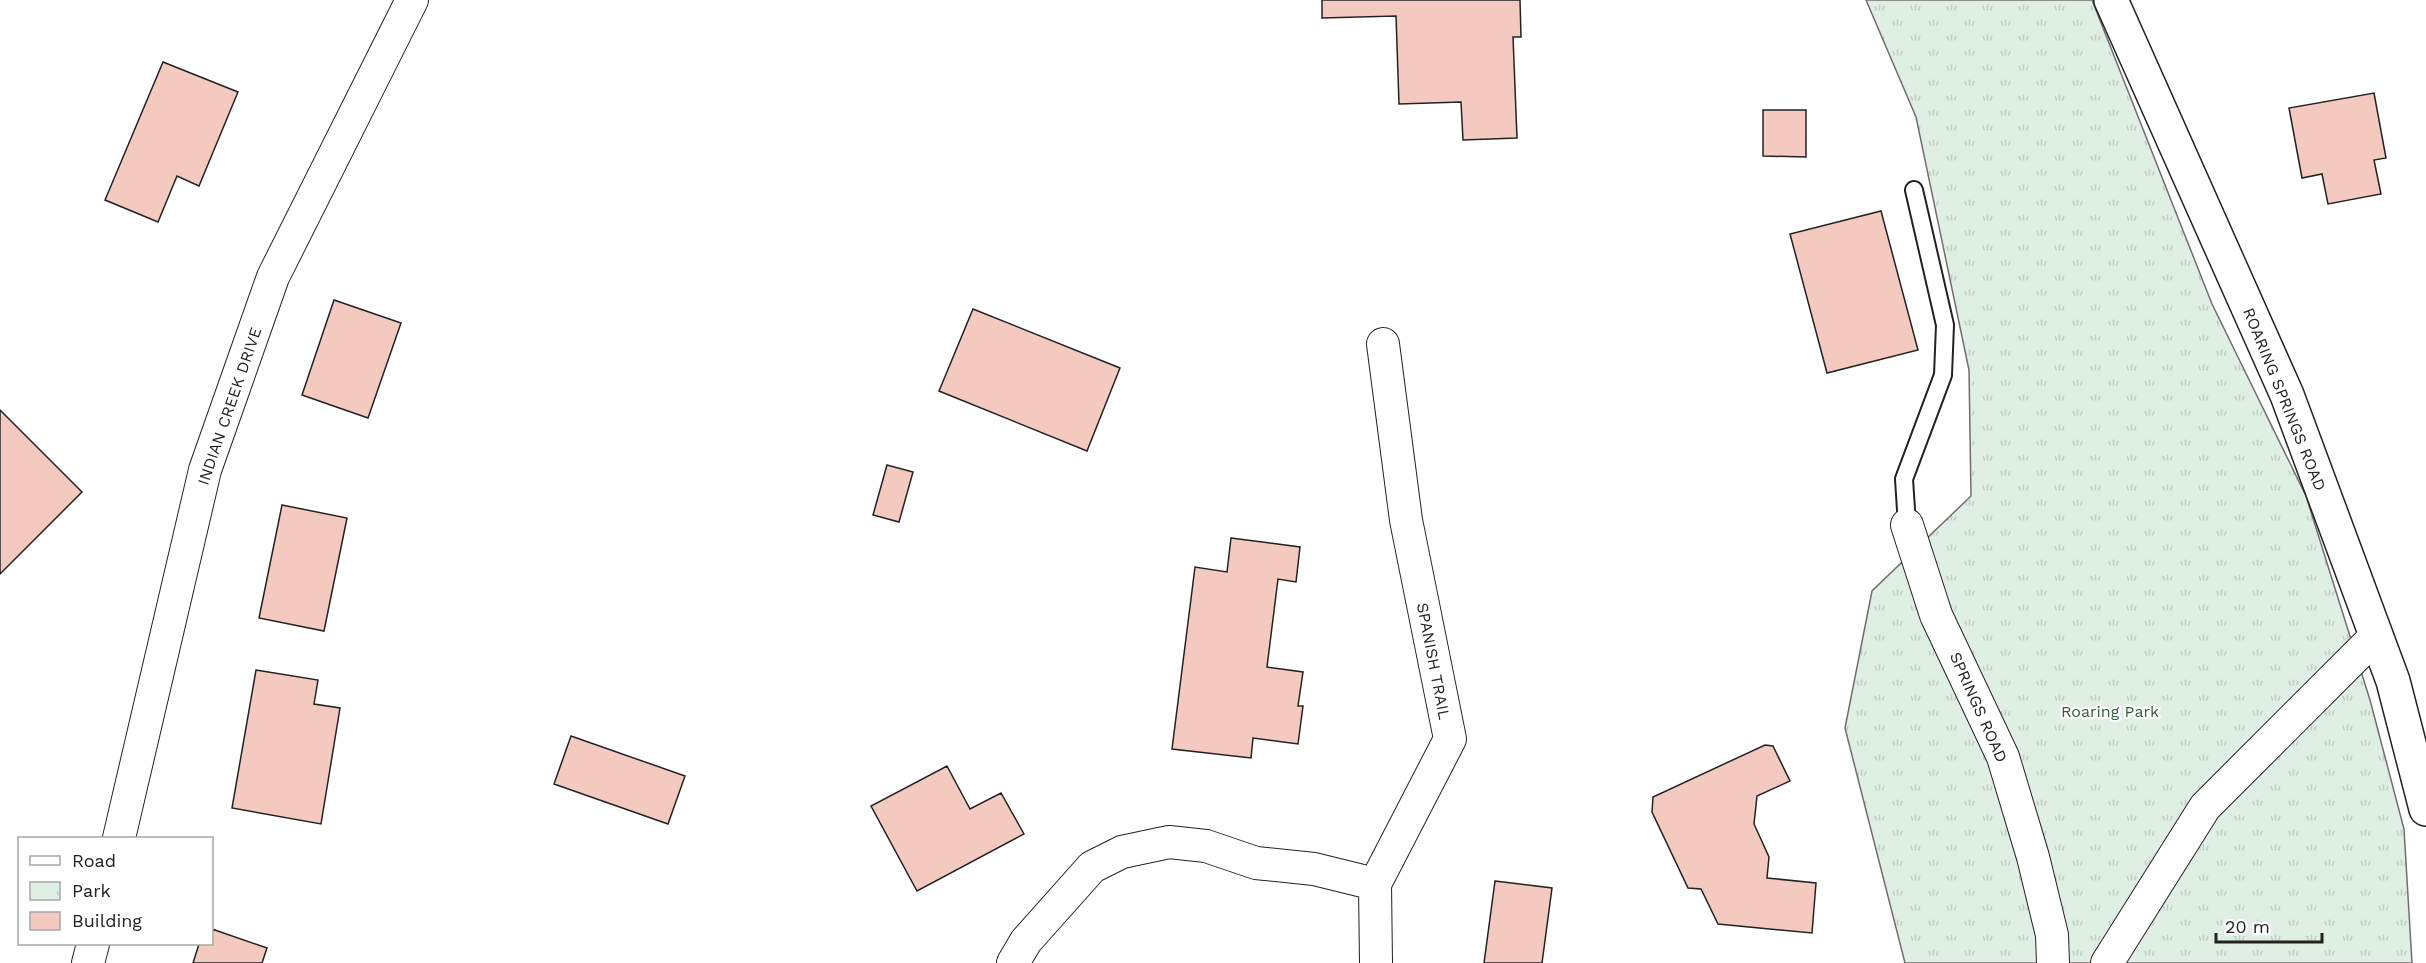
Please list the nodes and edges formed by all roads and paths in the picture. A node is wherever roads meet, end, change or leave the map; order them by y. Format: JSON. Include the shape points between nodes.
{"nodes":[{"id":1,"x":412,"y":0,"type":"edge"},
{"id":2,"x":2111,"y":0,"type":"edge"},
{"id":3,"x":1914,"y":190,"type":"dead end"},
{"id":4,"x":1383,"y":344,"type":"dead end"},
{"id":5,"x":1907,"y":525,"type":"joint"},
{"id":6,"x":2376,"y":636,"type":"junction"},
{"id":7,"x":2426,"y":809,"type":"edge"},
{"id":8,"x":119,"y":837,"type":"edge"},
{"id":9,"x":1375,"y":884,"type":"junction"},
{"id":10,"x":93,"y":945,"type":"edge"},
{"id":11,"x":88,"y":963,"type":"edge"},
{"id":12,"x":1013,"y":963,"type":"edge"},
{"id":13,"x":1376,"y":963,"type":"edge"},
{"id":14,"x":2053,"y":963,"type":"edge"},
{"id":15,"x":2107,"y":963,"type":"edge"}],
"edges":[{"from":1,"to":8,"type":"street","name":"INDIAN CREEK DRIVE","via":[[273,277],[205,470]]},
{"from":2,"to":6,"type":"street","name":"ROARING SPRINGS ROAD","via":[[2287,395]]},
{"from":3,"to":5,"type":"lane","via":[[1945,325],[1943,375],[1905,479]]},
{"from":4,"to":9,"type":"street","name":"SPANISH TRAIL","via":[[1406,520],[1450,739]]},
{"from":5,"to":14,"type":"street","name":"SPRINGS ROAD","via":[[1936,615],[2003,757],[2033,856],[2052,935]]},
{"from":6,"to":7,"type":"street","name":"ROARING SPRINGS ROAD","via":[[2393,681]]},
{"from":6,"to":15,"type":"street","via":[[2205,807]]},
{"from":9,"to":12,"type":"street","via":[[1314,869],[1256,863],[1206,846],[1169,842],[1122,852],[1092,867],[1026,940]]},
{"from":9,"to":13,"type":"street","name":"SPANISH TRAIL"},
{"from":10,"to":11,"type":"street"}]}
